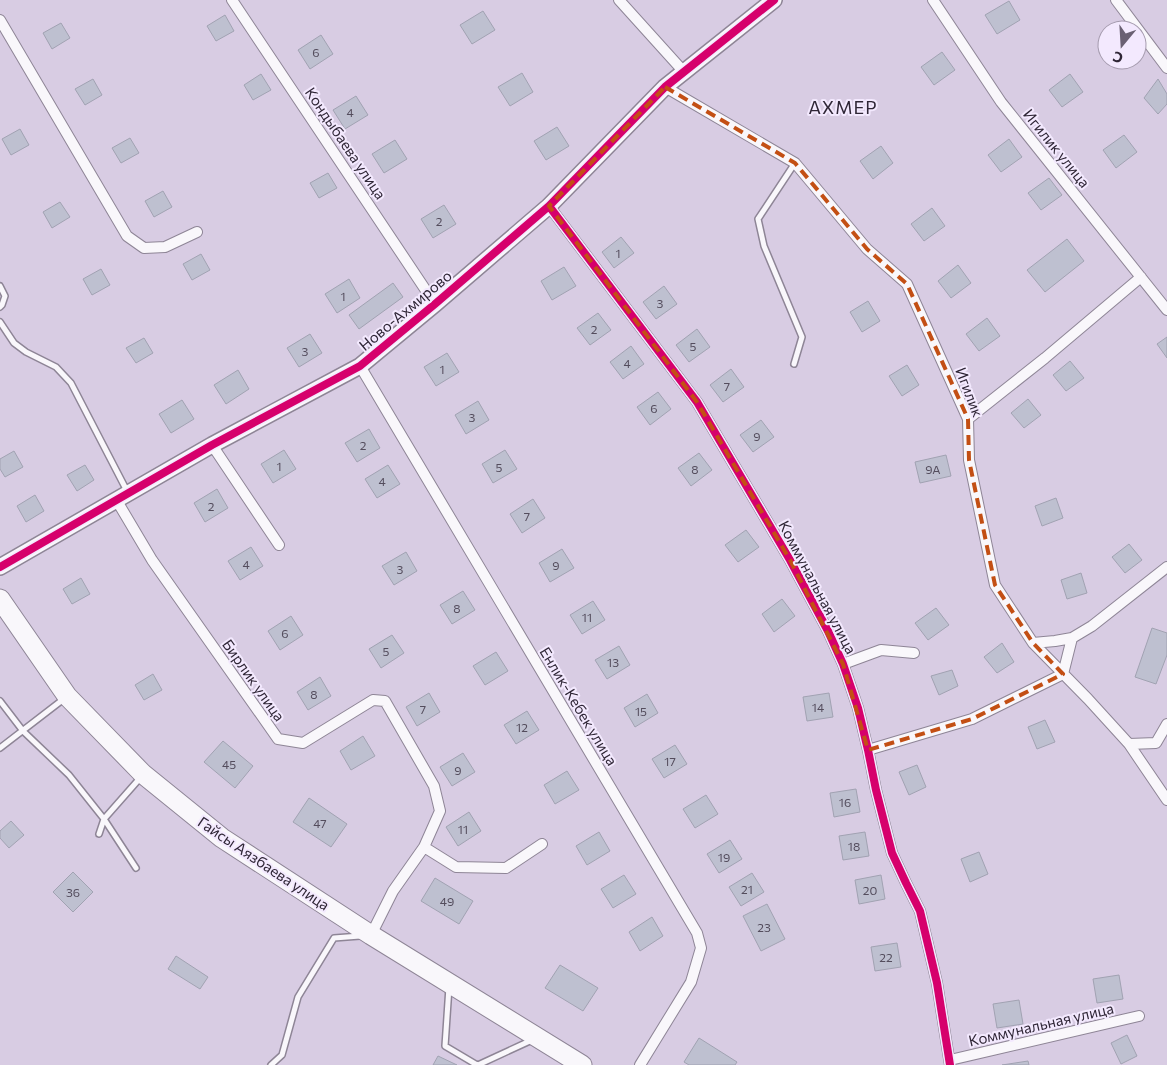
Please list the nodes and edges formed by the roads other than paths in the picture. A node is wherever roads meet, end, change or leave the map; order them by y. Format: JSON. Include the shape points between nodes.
{"nodes":[{"id":1,"x":232,"y":0,"type":"edge"},
{"id":2,"x":619,"y":0,"type":"edge"},
{"id":3,"x":774,"y":0,"type":"edge"},
{"id":4,"x":933,"y":0,"type":"edge"},
{"id":5,"x":1116,"y":0,"type":"edge"},
{"id":6,"x":0,"y":20,"type":"edge"},
{"id":7,"x":1167,"y":68,"type":"edge"},
{"id":8,"x":684,"y":72,"type":"junction"},
{"id":9,"x":665,"y":87,"type":"junction"},
{"id":10,"x":795,"y":163,"type":"junction"},
{"id":11,"x":549,"y":206,"type":"junction"},
{"id":12,"x":197,"y":232,"type":"dead end"},
{"id":13,"x":1141,"y":277,"type":"junction"},
{"id":14,"x":0,"y":286,"type":"edge"},
{"id":15,"x":435,"y":304,"type":"junction"},
{"id":16,"x":0,"y":307,"type":"edge"},
{"id":17,"x":1167,"y":310,"type":"edge"},
{"id":18,"x":0,"y":322,"type":"edge"},
{"id":19,"x":794,"y":364,"type":"dead end"},
{"id":20,"x":360,"y":366,"type":"junction"},
{"id":21,"x":968,"y":420,"type":"junction"},
{"id":22,"x":212,"y":445,"type":"junction"},
{"id":23,"x":123,"y":497,"type":"junction"},
{"id":24,"x":279,"y":545,"type":"dead end"},
{"id":25,"x":0,"y":566,"type":"edge"},
{"id":26,"x":1167,"y":567,"type":"edge"},
{"id":27,"x":0,"y":599,"type":"edge"},
{"id":28,"x":1072,"y":638,"type":"junction"},
{"id":29,"x":1033,"y":643,"type":"junction"},
{"id":30,"x":914,"y":653,"type":"dead end"},
{"id":31,"x":843,"y":664,"type":"junction"},
{"id":32,"x":1063,"y":674,"type":"junction"},
{"id":33,"x":67,"y":696,"type":"junction"},
{"id":34,"x":0,"y":701,"type":"edge"},
{"id":35,"x":1167,"y":724,"type":"edge"},
{"id":36,"x":23,"y":731,"type":"junction"},
{"id":37,"x":1129,"y":744,"type":"junction"},
{"id":38,"x":0,"y":748,"type":"edge"},
{"id":39,"x":868,"y":750,"type":"junction"},
{"id":40,"x":143,"y":774,"type":"junction"},
{"id":41,"x":1167,"y":800,"type":"edge"},
{"id":42,"x":104,"y":819,"type":"junction"},
{"id":43,"x":99,"y":834,"type":"dead end"},
{"id":44,"x":542,"y":844,"type":"dead end"},
{"id":45,"x":424,"y":847,"type":"junction"},
{"id":46,"x":136,"y":868,"type":"dead end"},
{"id":47,"x":371,"y":935,"type":"junction"},
{"id":48,"x":449,"y":984,"type":"junction"},
{"id":49,"x":1139,"y":1016,"type":"dead end"},
{"id":50,"x":538,"y":1037,"type":"junction"},
{"id":51,"x":950,"y":1063,"type":"edge"},
{"id":52,"x":271,"y":1065,"type":"edge"},
{"id":53,"x":478,"y":1065,"type":"edge"},
{"id":54,"x":582,"y":1065,"type":"edge"},
{"id":55,"x":640,"y":1065,"type":"edge"}],
"edges":[{"from":1,"to":15,"type":"street","name":"Кондыбаева улица"},
{"from":2,"to":8,"type":"street"},
{"from":3,"to":8,"type":"street","name":"Ново-Ахмирово"},
{"from":4,"to":13,"type":"street","name":"Игилик улица","via":[[1001,102]]},
{"from":5,"to":7,"type":"street"},
{"from":6,"to":12,"type":"street","via":[[127,236],[144,248],[165,247]]},
{"from":8,"to":9,"type":"street","name":"Ново-Ахмирово"},
{"from":9,"to":10,"type":"street","name":"Игилик"},
{"from":9,"to":11,"type":"street","name":"Ново-Ахмирово"},
{"from":10,"to":19,"type":"lane","via":[[758,219],[764,246],[802,338]]},
{"from":10,"to":21,"type":"street","name":"Игилик","via":[[867,249],[907,284]]},
{"from":11,"to":15,"type":"street","name":"Ново-Ахмирово"},
{"from":11,"to":31,"type":"street","name":"Коммунальная улица","via":[[697,402],[790,560]]},
{"from":13,"to":17,"type":"street","name":"Игилик улица"},
{"from":13,"to":21,"type":"street"},
{"from":14,"to":16,"type":"lane","via":[[5,296]]},
{"from":15,"to":20,"type":"street","name":"Ново-Ахмирово"},
{"from":18,"to":23,"type":"lane","via":[[14,343],[56,367],[71,383]]},
{"from":20,"to":22,"type":"street","name":"Ново-Ахмирово"},
{"from":20,"to":55,"type":"street","name":"Енлик-Кебек улица","via":[[697,933],[701,948],[691,982]]},
{"from":21,"to":29,"type":"street","name":"Игилик","via":[[969,460],[994,585]]},
{"from":22,"to":23,"type":"street","name":"Ново-Ахмирово"},
{"from":22,"to":24,"type":"street"},
{"from":23,"to":25,"type":"street","name":"Ново-Ахмирово"},
{"from":23,"to":45,"type":"street","name":"Бирлик улица","via":[[152,560],[278,740],[304,743],[373,700],[385,700],[434,786],[440,811]]},
{"from":26,"to":28,"type":"street"},
{"from":27,"to":33,"type":"highway","name":"Гайсы Аязбаева улица"},
{"from":28,"to":29,"type":"street"},
{"from":28,"to":32,"type":"street"},
{"from":29,"to":32,"type":"street","name":"Игилик"},
{"from":30,"to":31,"type":"street","name":"Коммунальная улица","via":[[880,650]]},
{"from":31,"to":39,"type":"street","name":"Коммунальная улица"},
{"from":32,"to":37,"type":"street","name":"Игилик"},
{"from":32,"to":39,"type":"street","via":[[972,719]]},
{"from":33,"to":36,"type":"lane"},
{"from":33,"to":40,"type":"highway","name":"Гайсы Аязбаева улица"},
{"from":34,"to":36,"type":"lane"},
{"from":35,"to":37,"type":"street","via":[[1156,743]]},
{"from":36,"to":38,"type":"lane"},
{"from":36,"to":42,"type":"lane","via":[[69,775]]},
{"from":37,"to":41,"type":"street","name":"Игилик"},
{"from":39,"to":51,"type":"street","name":"Коммунальная улица","via":[[892,852],[920,911],[937,983]]},
{"from":40,"to":42,"type":"lane"},
{"from":40,"to":47,"type":"highway","name":"Гайсы Аязбаева улица","via":[[222,838]]},
{"from":42,"to":43,"type":"lane"},
{"from":42,"to":46,"type":"lane"},
{"from":44,"to":45,"type":"street","via":[[506,868],[456,867]]},
{"from":45,"to":47,"type":"street","name":"Бирлик улица","via":[[392,891]]},
{"from":47,"to":48,"type":"highway","name":"Гайсы Аязбаева улица"},
{"from":47,"to":52,"type":"lane","via":[[334,938],[298,997],[282,1055]]},
{"from":48,"to":50,"type":"highway","name":"Гайсы Аязбаева улица"},
{"from":48,"to":53,"type":"lane","via":[[445,1046]]},
{"from":49,"to":51,"type":"street","name":"Коммунальная улица"},
{"from":50,"to":53,"type":"lane"},
{"from":50,"to":54,"type":"highway","name":"Гайсы Аязбаева улица"}]}
